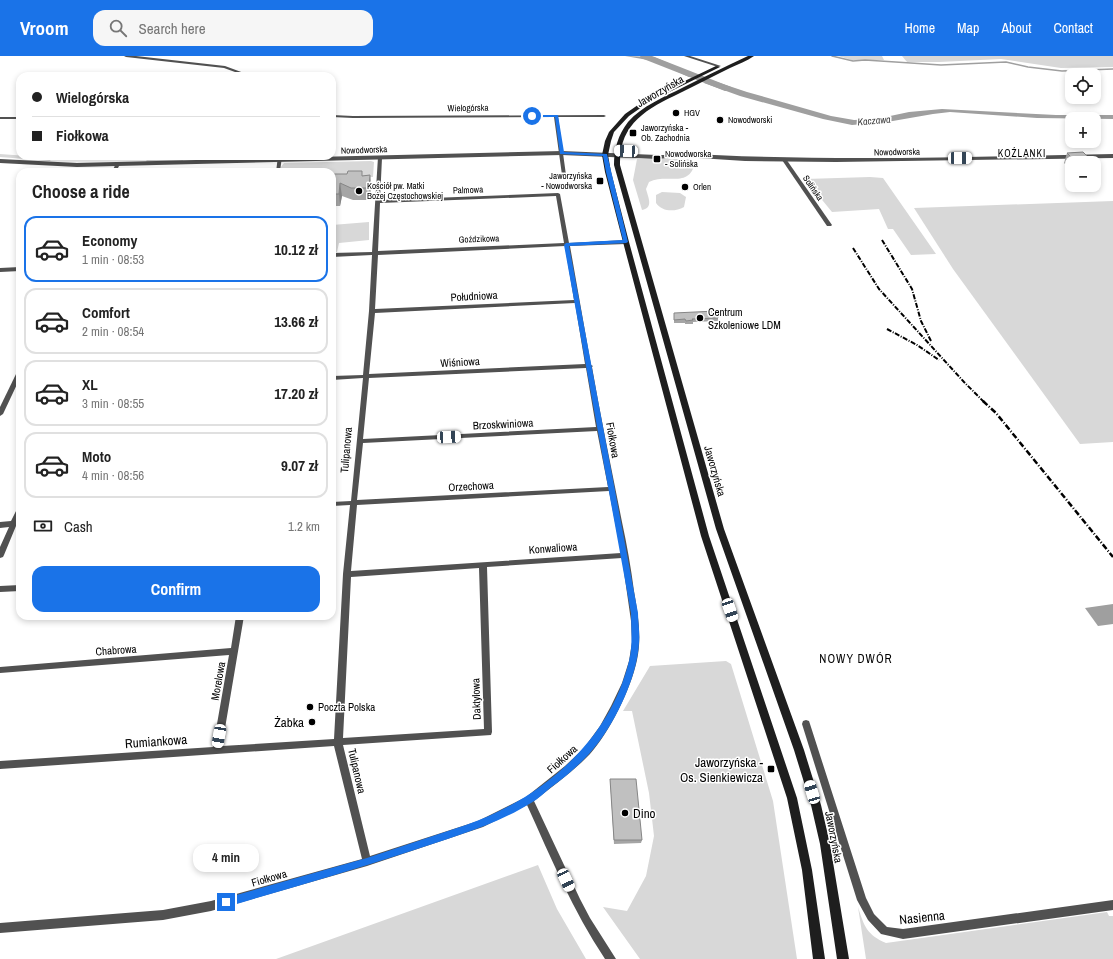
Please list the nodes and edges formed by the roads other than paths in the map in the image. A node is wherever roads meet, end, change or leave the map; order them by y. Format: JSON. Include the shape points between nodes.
{"nodes":[{"id":1,"x":126,"y":56,"type":"edge"},
{"id":2,"x":163,"y":56,"type":"edge"},
{"id":3,"x":686,"y":56,"type":"edge"},
{"id":4,"x":740,"y":56,"type":"edge"},
{"id":5,"x":752,"y":56,"type":"edge"},
{"id":6,"x":158,"y":60,"type":"junction"},
{"id":7,"x":719,"y":66,"type":"junction"},
{"id":8,"x":241,"y":72,"type":"edge"},
{"id":9,"x":336,"y":116,"type":"edge"},
{"id":10,"x":556,"y":116,"type":"junction"},
{"id":11,"x":604,"y":116,"type":"dead end"},
{"id":12,"x":0,"y":118,"type":"edge"},
{"id":13,"x":16,"y":118,"type":"edge"},
{"id":14,"x":562,"y":153,"type":"junction"},
{"id":15,"x":606,"y":153,"type":"junction"},
{"id":16,"x":617,"y":153,"type":"junction"},
{"id":17,"x":1113,"y":156,"type":"edge"},
{"id":18,"x":336,"y":158,"type":"edge"},
{"id":19,"x":380,"y":158,"type":"junction"},
{"id":20,"x":226,"y":160,"type":"edge"},
{"id":21,"x":784,"y":160,"type":"junction"},
{"id":22,"x":0,"y":161,"type":"edge"},
{"id":23,"x":118,"y":164,"type":"junction"},
{"id":24,"x":116,"y":168,"type":"edge"},
{"id":25,"x":564,"y":175,"type":"dead end"},
{"id":26,"x":558,"y":194,"type":"joint"},
{"id":27,"x":378,"y":202,"type":"junction"},
{"id":28,"x":829,"y":225,"type":"dead end"},
{"id":29,"x":626,"y":242,"type":"junction"},
{"id":30,"x":566,"y":245,"type":"junction"},
{"id":31,"x":375,"y":253,"type":"junction"},
{"id":32,"x":336,"y":255,"type":"edge"},
{"id":33,"x":16,"y":269,"type":"edge"},
{"id":34,"x":0,"y":270,"type":"edge"},
{"id":35,"x":578,"y":301,"type":"junction"},
{"id":36,"x":372,"y":311,"type":"junction"},
{"id":37,"x":590,"y":366,"type":"junction"},
{"id":38,"x":364,"y":377,"type":"junction"},
{"id":39,"x":336,"y":378,"type":"edge"},
{"id":40,"x":16,"y":380,"type":"edge"},
{"id":41,"x":0,"y":414,"type":"edge"},
{"id":42,"x":600,"y":429,"type":"junction"},
{"id":43,"x":359,"y":441,"type":"junction"},
{"id":44,"x":611,"y":489,"type":"junction"},
{"id":45,"x":354,"y":503,"type":"junction"},
{"id":46,"x":336,"y":504,"type":"edge"},
{"id":47,"x":0,"y":524,"type":"edge"},
{"id":48,"x":16,"y":524,"type":"edge"},
{"id":49,"x":16,"y":526,"type":"edge"},
{"id":50,"x":0,"y":555,"type":"edge"},
{"id":51,"x":625,"y":555,"type":"junction"},
{"id":52,"x":483,"y":564,"type":"junction"},
{"id":53,"x":347,"y":574,"type":"junction"},
{"id":54,"x":16,"y":588,"type":"edge"},
{"id":55,"x":0,"y":589,"type":"edge"},
{"id":56,"x":239,"y":620,"type":"edge"},
{"id":57,"x":234,"y":651,"type":"junction"},
{"id":58,"x":0,"y":670,"type":"edge"},
{"id":59,"x":806,"y":724,"type":"dead end"},
{"id":60,"x":338,"y":743,"type":"junction"},
{"id":61,"x":217,"y":750,"type":"junction"},
{"id":62,"x":0,"y":765,"type":"edge"},
{"id":63,"x":529,"y":800,"type":"junction"},
{"id":64,"x":367,"y":862,"type":"junction"},
{"id":65,"x":1113,"y":904,"type":"edge"},
{"id":66,"x":0,"y":928,"type":"edge"},
{"id":67,"x":611,"y":959,"type":"edge"},
{"id":68,"x":819,"y":959,"type":"edge"},
{"id":69,"x":843,"y":959,"type":"edge"}],
"edges":[{"from":1,"to":6,"type":"street"},
{"from":2,"to":6,"type":"street"},
{"from":3,"to":7,"type":"street"},
{"from":4,"to":7,"type":"main road","name":"Jaworzyńska"},
{"from":5,"to":16,"type":"main road","name":"Jaworzyńska","via":[[656,103],[635,118],[622,136]]},
{"from":6,"to":8,"type":"street","via":[[225,66]]},
{"from":7,"to":15,"type":"main road","name":"Jaworzyńska","via":[[647,101],[627,115],[612,132]]},
{"from":9,"to":10,"type":"street","name":"Wielogórska"},
{"from":10,"to":11,"type":"street","name":"Wielogórska"},
{"from":10,"to":14,"type":"street"},
{"from":12,"to":13,"type":"street"},
{"from":14,"to":15,"type":"street","name":"Nowodworska"},
{"from":14,"to":19,"type":"street","name":"Nowodworska"},
{"from":14,"to":25,"type":"street"},
{"from":15,"to":16,"type":"street","name":"Nowodworska"},
{"from":15,"to":29,"type":"main road","via":[[608,172]]},
{"from":16,"to":21,"type":"street","name":"Nowodworska"},
{"from":16,"to":69,"type":"main road","name":"Jaworzyńska","via":[[618,168],[707,486],[816,805],[825,844]]},
{"from":17,"to":21,"type":"street","name":"Nowodworska"},
{"from":18,"to":19,"type":"street","name":"Nowodworska"},
{"from":19,"to":27,"type":"street","name":"Tulipanowa"},
{"from":20,"to":23,"type":"street","name":"Nowodworska"},
{"from":21,"to":28,"type":"street","name":"Solińska"},
{"from":22,"to":23,"type":"street","name":"Nowodworska"},
{"from":23,"to":24,"type":"street"},
{"from":26,"to":27,"type":"street","name":"Palmowa"},
{"from":26,"to":30,"type":"street","name":"Fiołkowa"},
{"from":27,"to":31,"type":"street","name":"Tulipanowa"},
{"from":29,"to":30,"type":"street","name":"Goździkowa"},
{"from":29,"to":68,"type":"main road","via":[[705,536],[792,798],[807,870]]},
{"from":30,"to":31,"type":"street","name":"Goździkowa"},
{"from":30,"to":35,"type":"street","name":"Fiołkowa"},
{"from":31,"to":32,"type":"street","name":"Goździkowa"},
{"from":31,"to":36,"type":"street","name":"Tulipanowa"},
{"from":33,"to":34,"type":"street"},
{"from":35,"to":36,"type":"street","name":"Południowa"},
{"from":35,"to":37,"type":"street","name":"Fiołkowa"},
{"from":36,"to":38,"type":"street","name":"Tulipanowa"},
{"from":37,"to":38,"type":"street","name":"Wiśniowa"},
{"from":37,"to":42,"type":"street","name":"Fiołkowa"},
{"from":38,"to":39,"type":"street","name":"Wiśniowa"},
{"from":38,"to":43,"type":"street","name":"Tulipanowa"},
{"from":40,"to":41,"type":"street"},
{"from":42,"to":43,"type":"street","name":"Brzoskwiniowa"},
{"from":42,"to":44,"type":"street","name":"Fiołkowa"},
{"from":43,"to":45,"type":"street","name":"Tulipanowa"},
{"from":44,"to":45,"type":"street","name":"Orzechowa"},
{"from":44,"to":51,"type":"street","name":"Fiołkowa"},
{"from":45,"to":46,"type":"street","name":"Orzechowa"},
{"from":45,"to":53,"type":"street","name":"Tulipanowa"},
{"from":47,"to":48,"type":"street"},
{"from":49,"to":50,"type":"street"},
{"from":51,"to":52,"type":"street","name":"Konwaliowa"},
{"from":51,"to":63,"type":"street","name":"Fiołkowa","via":[[636,635],[633,661],[626,682],[616,707],[587,751]]},
{"from":52,"to":53,"type":"street","name":"Konwaliowa"},
{"from":52,"to":60,"type":"street","name":"Daktylowa","via":[[488,732]]},
{"from":53,"to":60,"type":"street","name":"Tulipanowa"},
{"from":54,"to":55,"type":"street"},
{"from":56,"to":57,"type":"street","name":"Morelowa"},
{"from":57,"to":58,"type":"street","name":"Chabrowa"},
{"from":57,"to":61,"type":"street","name":"Morelowa"},
{"from":59,"to":65,"type":"street","name":"Nasienna","via":[[862,900],[871,917],[885,931],[903,934]]},
{"from":60,"to":61,"type":"street","name":"Rumiankowa"},
{"from":60,"to":64,"type":"street","name":"Tulipanowa"},
{"from":61,"to":62,"type":"street","name":"Rumiankowa"},
{"from":63,"to":64,"type":"street","name":"Fiołkowa","via":[[480,824]]},
{"from":63,"to":67,"type":"street","via":[[577,904]]},
{"from":64,"to":66,"type":"street","name":"Fiołkowa","via":[[198,909],[163,915]]}]}
